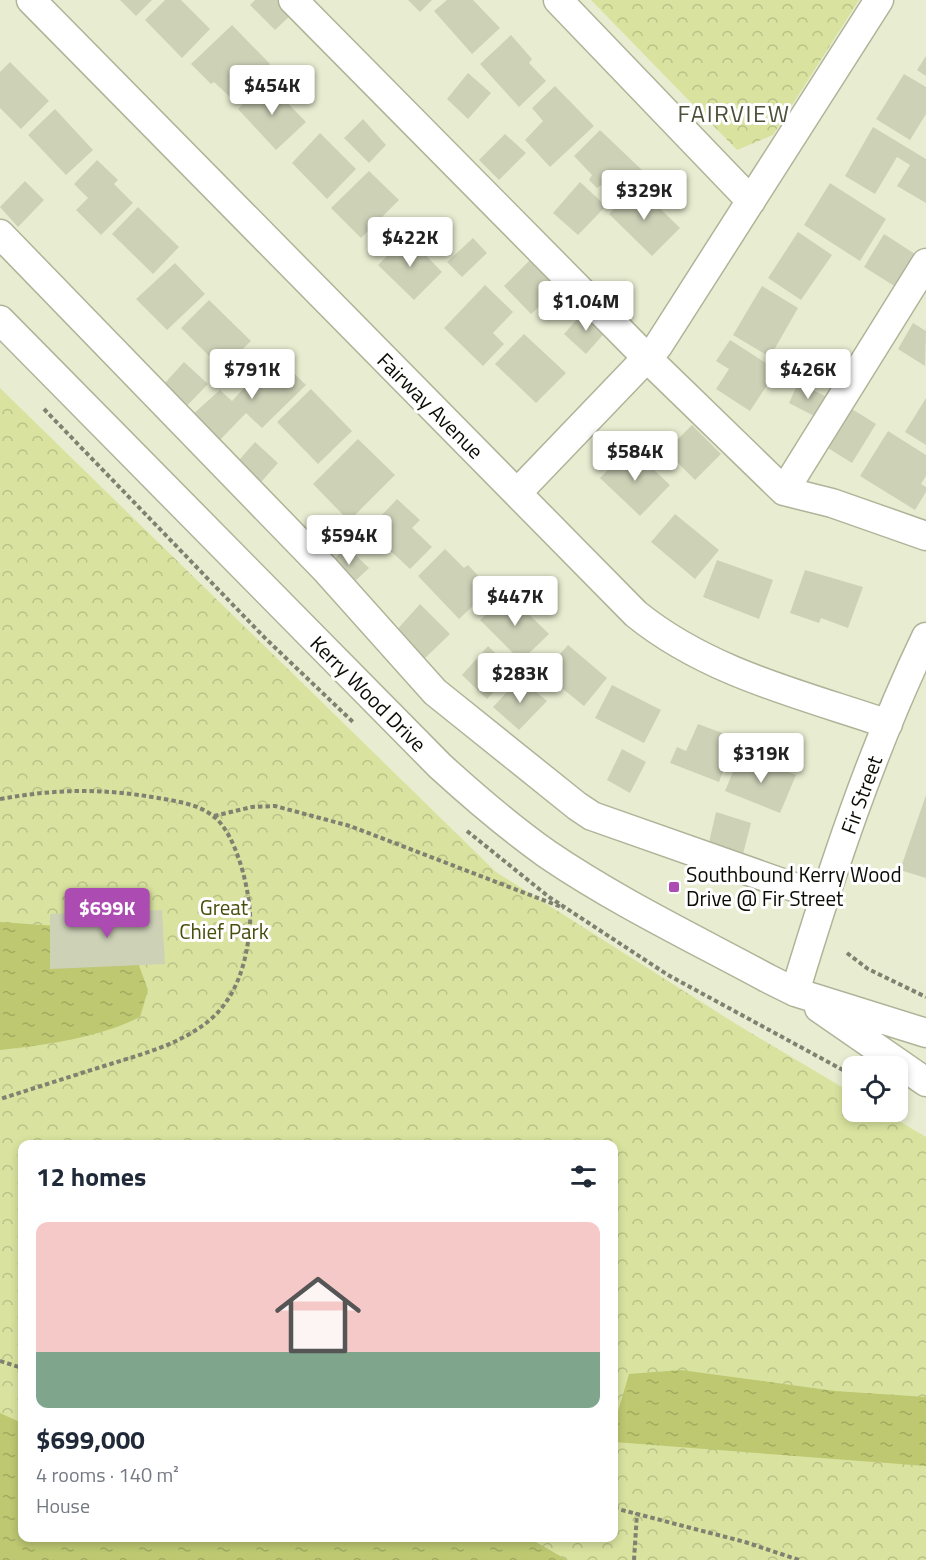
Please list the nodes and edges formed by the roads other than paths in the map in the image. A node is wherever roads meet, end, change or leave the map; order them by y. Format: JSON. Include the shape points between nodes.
{"nodes":[{"id":1,"x":31,"y":0,"type":"edge"},
{"id":2,"x":293,"y":0,"type":"edge"},
{"id":3,"x":558,"y":0,"type":"edge"},
{"id":4,"x":879,"y":0,"type":"edge"},
{"id":5,"x":751,"y":201,"type":"junction"},
{"id":6,"x":0,"y":234,"type":"edge"},
{"id":7,"x":926,"y":263,"type":"edge"},
{"id":8,"x":0,"y":320,"type":"edge"},
{"id":9,"x":648,"y":359,"type":"junction"},
{"id":10,"x":784,"y":491,"type":"junction"},
{"id":11,"x":517,"y":493,"type":"junction"},
{"id":12,"x":926,"y":536,"type":"edge"},
{"id":13,"x":926,"y":637,"type":"edge"},
{"id":14,"x":888,"y":724,"type":"junction"},
{"id":15,"x":825,"y":898,"type":"junction"},
{"id":16,"x":795,"y":992,"type":"junction"},
{"id":17,"x":926,"y":1033,"type":"edge"},
{"id":18,"x":926,"y":1082,"type":"edge"}],
"edges":[{"from":1,"to":11,"type":"street","name":"Fairway Avenue"},
{"from":2,"to":9,"type":"street"},
{"from":3,"to":5,"type":"street"},
{"from":4,"to":5,"type":"street"},
{"from":5,"to":9,"type":"street"},
{"from":6,"to":15,"type":"street","via":[[325,569],[435,692],[592,816]]},
{"from":7,"to":10,"type":"street"},
{"from":8,"to":16,"type":"street","name":"Kerry Wood Drive","via":[[487,809],[583,877]]},
{"from":9,"to":10,"type":"street"},
{"from":9,"to":11,"type":"street"},
{"from":10,"to":12,"type":"street","via":[[832,503]]},
{"from":11,"to":14,"type":"street","name":"Fairway Avenue","via":[[614,593],[659,632],[717,665]]},
{"from":13,"to":14,"type":"street","name":"Fir Street"},
{"from":14,"to":15,"type":"street","name":"Fir Street"},
{"from":15,"to":16,"type":"street","name":"Fir Street"},
{"from":16,"to":17,"type":"street","name":"Kerry Wood Drive"},
{"from":16,"to":18,"type":"street","name":"Kerry Wood Drive"}]}
